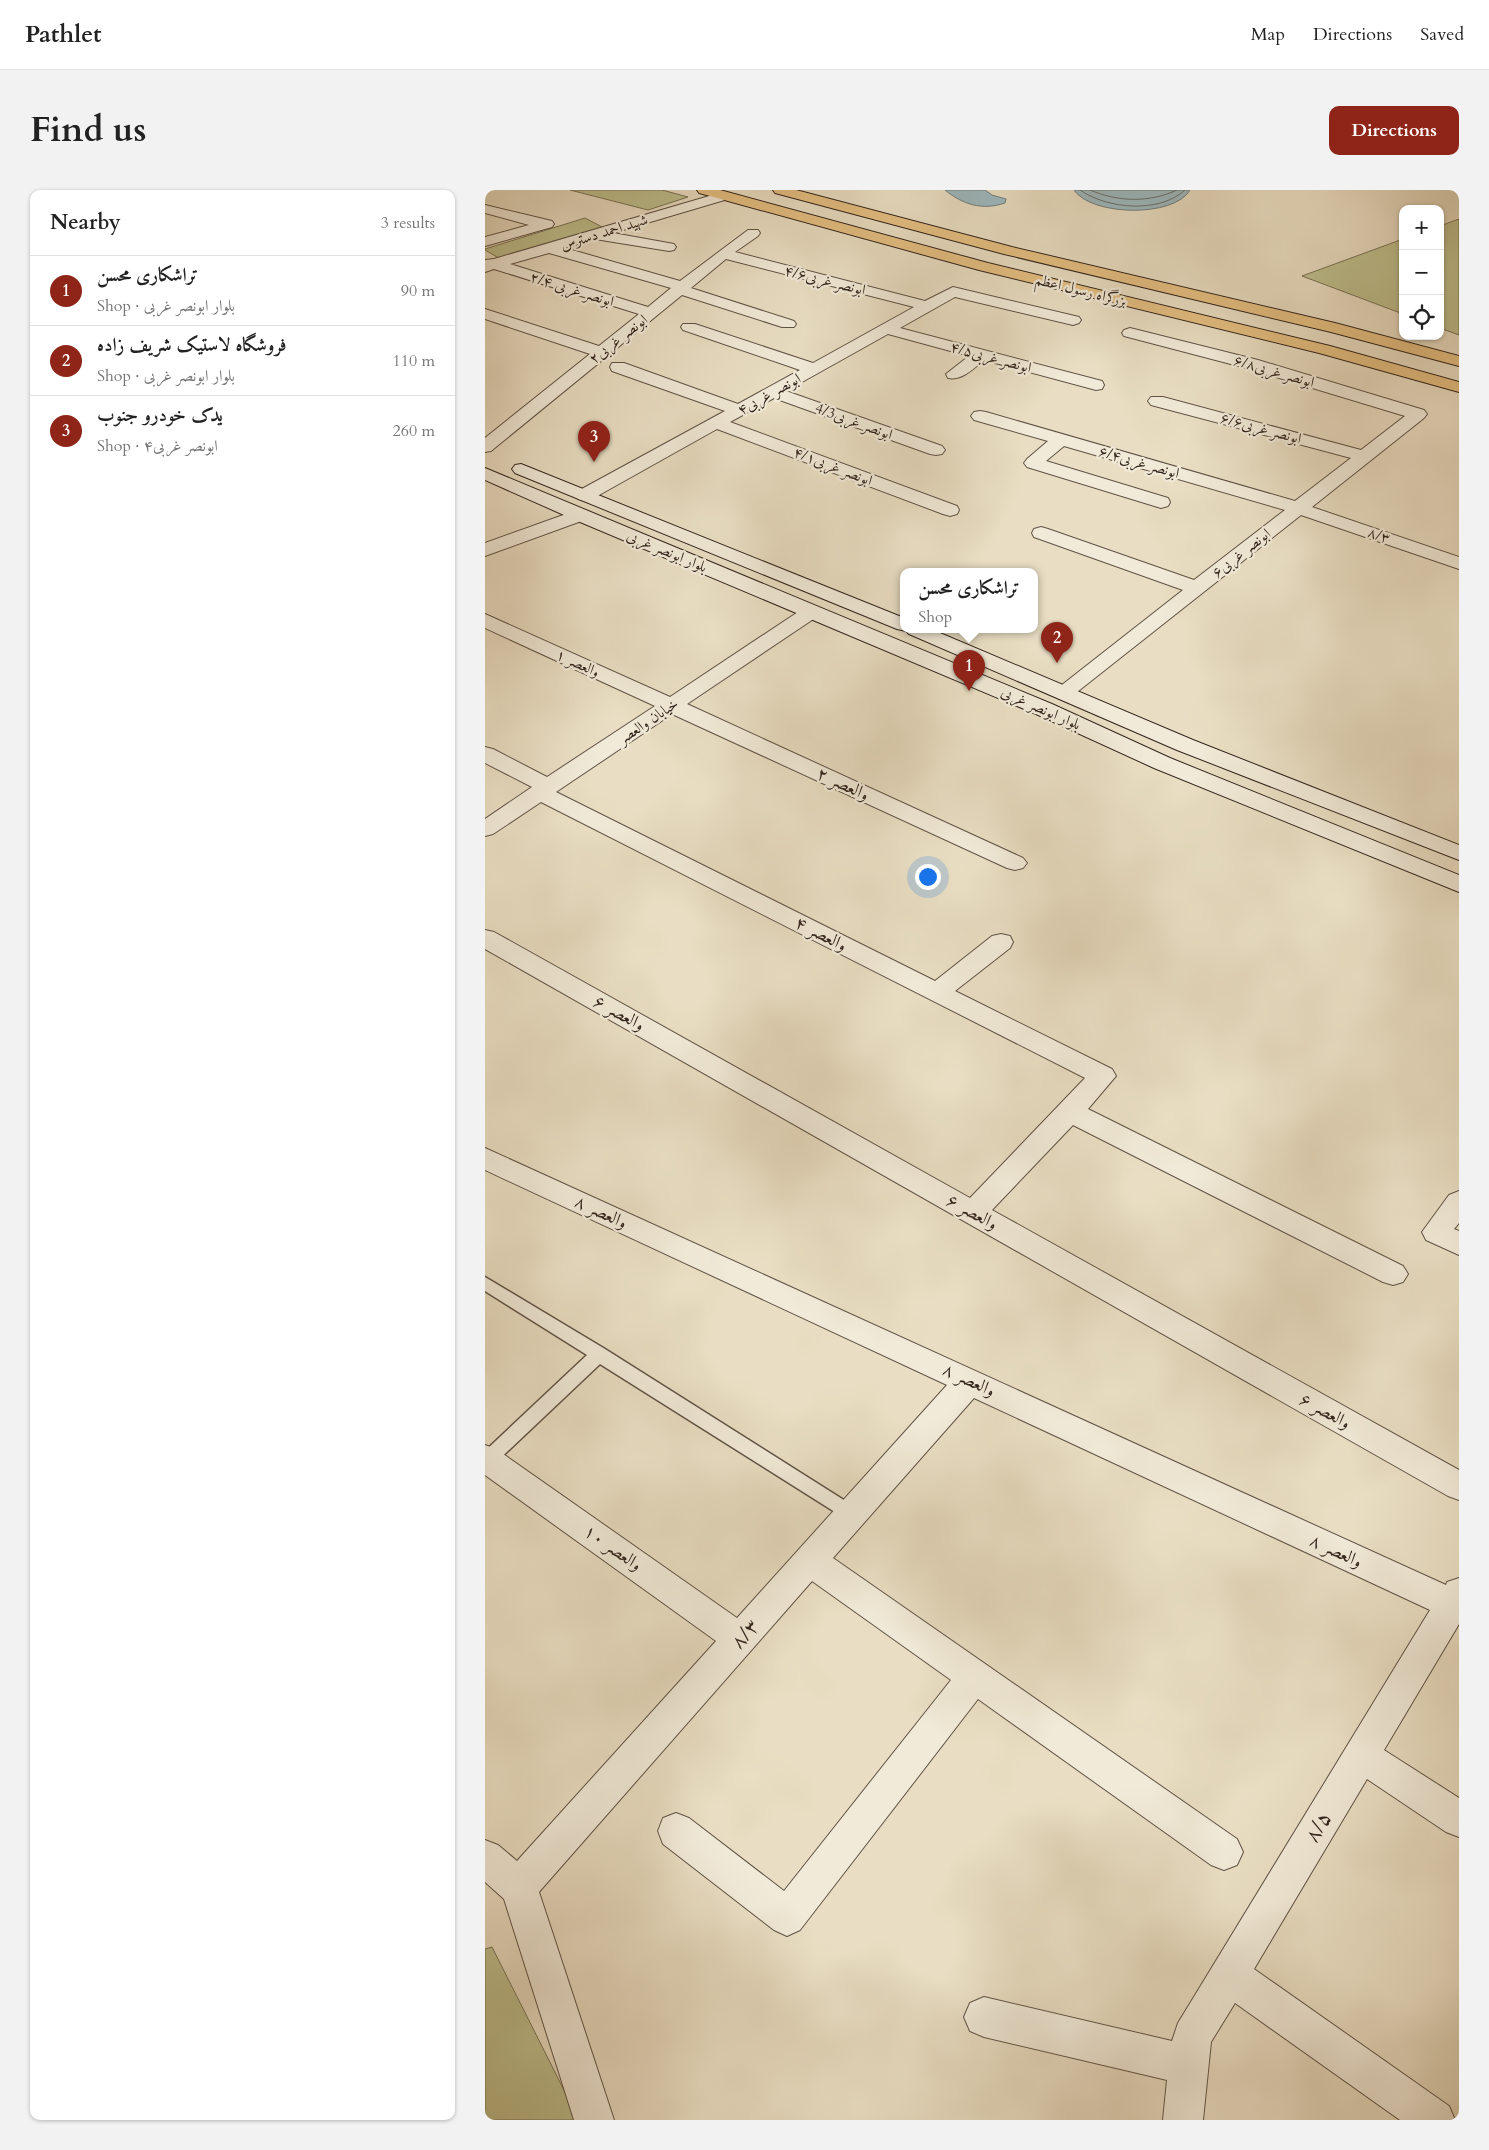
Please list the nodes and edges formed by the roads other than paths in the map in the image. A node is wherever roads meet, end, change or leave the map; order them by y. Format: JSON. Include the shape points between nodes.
{"nodes":[{"id":1,"x":705,"y":190,"type":"edge"},
{"id":2,"x":780,"y":190,"type":"edge"},
{"id":3,"x":723,"y":196,"type":"junction"},
{"id":4,"x":485,"y":209,"type":"edge"},
{"id":5,"x":753,"y":233,"type":"dead end"},
{"id":6,"x":595,"y":234,"type":"junction"},
{"id":7,"x":485,"y":242,"type":"edge"},
{"id":8,"x":669,"y":247,"type":"dead end"},
{"id":9,"x":550,"y":248,"type":"junction"},
{"id":10,"x":723,"y":254,"type":"junction"},
{"id":11,"x":488,"y":264,"type":"edge"},
{"id":12,"x":682,"y":288,"type":"junction"},
{"id":13,"x":730,"y":305,"type":"junction"},
{"id":14,"x":927,"y":306,"type":"junction"},
{"id":15,"x":651,"y":313,"type":"junction"},
{"id":16,"x":485,"y":314,"type":"edge"},
{"id":17,"x":1073,"y":320,"type":"dead end"},
{"id":18,"x":788,"y":324,"type":"dead end"},
{"id":19,"x":886,"y":329,"type":"junction"},
{"id":20,"x":1130,"y":333,"type":"dead end"},
{"id":21,"x":601,"y":352,"type":"junction"},
{"id":22,"x":981,"y":354,"type":"junction"},
{"id":23,"x":1459,"y":361,"type":"edge"},
{"id":24,"x":618,"y":367,"type":"dead end"},
{"id":25,"x":815,"y":368,"type":"junction"},
{"id":26,"x":954,"y":374,"type":"dead end"},
{"id":27,"x":1096,"y":385,"type":"dead end"},
{"id":28,"x":1459,"y":388,"type":"edge"},
{"id":29,"x":773,"y":392,"type":"junction"},
{"id":30,"x":1157,"y":401,"type":"dead end"},
{"id":31,"x":740,"y":410,"type":"junction"},
{"id":32,"x":1417,"y":414,"type":"joint"},
{"id":33,"x":980,"y":416,"type":"dead end"},
{"id":34,"x":717,"y":423,"type":"junction"},
{"id":35,"x":1061,"y":439,"type":"junction"},
{"id":36,"x":485,"y":447,"type":"edge"},
{"id":37,"x":936,"y":450,"type":"dead end"},
{"id":38,"x":485,"y":454,"type":"edge"},
{"id":39,"x":1365,"y":456,"type":"junction"},
{"id":40,"x":485,"y":472,"type":"edge"},
{"id":41,"x":1161,"y":502,"type":"dead end"},
{"id":42,"x":583,"y":505,"type":"junction"},
{"id":43,"x":1298,"y":508,"type":"junction"},
{"id":44,"x":949,"y":510,"type":"dead end"},
{"id":45,"x":1041,"y":533,"type":"dead end"},
{"id":46,"x":485,"y":550,"type":"edge"},
{"id":47,"x":1458,"y":561,"type":"edge"},
{"id":48,"x":1197,"y":588,"type":"junction"},
{"id":49,"x":811,"y":612,"type":"junction"},
{"id":50,"x":485,"y":620,"type":"edge"},
{"id":51,"x":900,"y":624,"type":"edge"},
{"id":52,"x":923,"y":633,"type":"edge"},
{"id":53,"x":1065,"y":692,"type":"junction"},
{"id":54,"x":671,"y":705,"type":"junction"},
{"id":55,"x":485,"y":754,"type":"edge"},
{"id":56,"x":545,"y":790,"type":"junction"},
{"id":57,"x":485,"y":830,"type":"edge"},
{"id":58,"x":1459,"y":853,"type":"edge"},
{"id":59,"x":1015,"y":863,"type":"dead end"},
{"id":60,"x":1459,"y":884,"type":"edge"},
{"id":61,"x":485,"y":938,"type":"edge"},
{"id":62,"x":1001,"y":942,"type":"dead end"},
{"id":63,"x":937,"y":992,"type":"junction"},
{"id":64,"x":1069,"y":1111,"type":"junction"},
{"id":65,"x":486,"y":1161,"type":"edge"},
{"id":66,"x":1459,"y":1202,"type":"edge"},
{"id":67,"x":973,"y":1212,"type":"junction"},
{"id":68,"x":1459,"y":1244,"type":"edge"},
{"id":69,"x":1393,"y":1274,"type":"dead end"},
{"id":70,"x":485,"y":1282,"type":"edge"},
{"id":71,"x":599,"y":1354,"type":"junction"},
{"id":72,"x":970,"y":1381,"type":"junction"},
{"id":73,"x":486,"y":1460,"type":"edge"},
{"id":74,"x":1459,"y":1486,"type":"edge"},
{"id":75,"x":852,"y":1514,"type":"junction"},
{"id":76,"x":810,"y":1561,"type":"junction"},
{"id":77,"x":1456,"y":1598,"type":"edge"},
{"id":78,"x":740,"y":1639,"type":"junction"},
{"id":79,"x":975,"y":1677,"type":"junction"},
{"id":80,"x":1361,"y":1755,"type":"junction"},
{"id":81,"x":1459,"y":1819,"type":"edge"},
{"id":82,"x":676,"y":1831,"type":"dead end"},
{"id":83,"x":1224,"y":1852,"type":"dead end"},
{"id":84,"x":485,"y":1858,"type":"edge"},
{"id":85,"x":519,"y":1887,"type":"junction"},
{"id":86,"x":1229,"y":1975,"type":"junction"},
{"id":87,"x":984,"y":2017,"type":"dead end"},
{"id":88,"x":1188,"y":2065,"type":"junction"},
{"id":89,"x":594,"y":2120,"type":"edge"},
{"id":90,"x":1183,"y":2120,"type":"edge"},
{"id":91,"x":1435,"y":2120,"type":"edge"}],
"edges":[{"from":1,"to":3,"type":"highway","name":"بزرگراه رسول اعظم"},
{"from":2,"to":23,"type":"highway","name":"بزرگراه رسول اعظم","via":[[1009,251],[1335,328]]},
{"from":3,"to":6,"type":"street","name":"شهید احمد دسترس"},
{"from":3,"to":28,"type":"highway","name":"بزرگراه رسول اعظم","via":[[984,267],[1324,349]]},
{"from":4,"to":7,"type":"street","name":"شهید احمد دسترس","via":[[547,224]]},
{"from":5,"to":10,"type":"street","name":"۲ابونصر غربی"},
{"from":6,"to":8,"type":"street"},
{"from":6,"to":9,"type":"street","name":"شهید احمد دسترس"},
{"from":9,"to":11,"type":"street","name":"شهید احمد دسترس"},
{"from":9,"to":12,"type":"street"},
{"from":10,"to":12,"type":"street","name":"۲ابونصر غربی"},
{"from":10,"to":14,"type":"street","name":"۴/۶ابونصر غربی"},
{"from":11,"to":15,"type":"street","name":"ابونصر غربی ۲/۴"},
{"from":12,"to":13,"type":"street"},
{"from":12,"to":15,"type":"street","name":"۲ابونصر غربی"},
{"from":13,"to":18,"type":"street"},
{"from":13,"to":25,"type":"street","via":[[689,327]]},
{"from":14,"to":17,"type":"street","name":"۴ابونصر غربی","via":[[953,292]]},
{"from":14,"to":19,"type":"street","name":"۴ابونصر غربی"},
{"from":15,"to":21,"type":"street","name":"۲ابونصر غربی"},
{"from":16,"to":21,"type":"street"},
{"from":19,"to":22,"type":"street","name":"۴/۵ابونصر غربی"},
{"from":19,"to":25,"type":"street","name":"۴ابونصر غربی"},
{"from":20,"to":32,"type":"street","name":"۶/۸ابونصر غربی","via":[[1252,364]]},
{"from":21,"to":36,"type":"street","name":"۲ابونصر غربی"},
{"from":22,"to":26,"type":"street"},
{"from":22,"to":27,"type":"street","name":"۴/۵ابونصر غربی"},
{"from":24,"to":31,"type":"street"},
{"from":25,"to":29,"type":"street","name":"۴ابونصر غربی"},
{"from":29,"to":31,"type":"street","name":"۴ابونصر غربی"},
{"from":29,"to":37,"type":"street","name":"4/3ابونصر غربی"},
{"from":30,"to":39,"type":"street","name":"۶/۶ابونصر غربی"},
{"from":31,"to":34,"type":"street","name":"۴ابونصر غربی"},
{"from":32,"to":39,"type":"street","name":"۶ابونصر غربی"},
{"from":33,"to":35,"type":"street","name":"۶/۴ابونصر غربی"},
{"from":34,"to":42,"type":"street","name":"۴ابونصر غربی"},
{"from":34,"to":44,"type":"street","name":"۴/۱ابونصر غربی"},
{"from":35,"to":41,"type":"street","via":[[1033,463]]},
{"from":35,"to":43,"type":"street","name":"۶/۴ابونصر غربی"},
{"from":38,"to":42,"type":"street","name":"بلوار ابونصر غربی"},
{"from":39,"to":43,"type":"street","name":"۶ابونصر غربی"},
{"from":40,"to":42,"type":"street","name":"بلوار ابونصر غربی"},
{"from":42,"to":46,"type":"street","name":"۴ابونصر غربی"},
{"from":42,"to":49,"type":"street","name":"بلوار ابونصر غربی"},
{"from":42,"to":51,"type":"street","name":"بلوار ابونصر غربی"},
{"from":43,"to":47,"type":"street","name":"۸/۳"},
{"from":43,"to":48,"type":"street","name":"۶ابونصر غربی"},
{"from":45,"to":48,"type":"street"},
{"from":48,"to":53,"type":"street","name":"۶ابونصر غربی"},
{"from":49,"to":54,"type":"street","name":"خیابان والعصر"},
{"from":49,"to":60,"type":"street","name":"بلوار ابونصر غربی","via":[[1044,709],[1162,763]]},
{"from":50,"to":54,"type":"street","name":"والعصر ۱"},
{"from":52,"to":53,"type":"street","name":"بلوار ابونصر غربی"},
{"from":53,"to":58,"type":"street","name":"بلوار ابونصر غربی","via":[[1194,748]]},
{"from":54,"to":56,"type":"street","name":"خیابان والعصر"},
{"from":54,"to":59,"type":"street","name":"والعصر ۲"},
{"from":55,"to":56,"type":"street","name":"والعصر ۴"},
{"from":56,"to":57,"type":"street","name":"خیابان والعصر"},
{"from":56,"to":63,"type":"street","name":"والعصر ۴"},
{"from":61,"to":67,"type":"street","name":"والعصر ۶"},
{"from":62,"to":63,"type":"street"},
{"from":63,"to":64,"type":"street","name":"والعصر ۴","via":[[1103,1076]]},
{"from":64,"to":67,"type":"street"},
{"from":64,"to":69,"type":"street"},
{"from":65,"to":72,"type":"street","name":"والعصر ۸"},
{"from":66,"to":68,"type":"street","via":[[1436,1232]]},
{"from":67,"to":74,"type":"street","name":"والعصر ۶"},
{"from":70,"to":71,"type":"lane"},
{"from":71,"to":73,"type":"lane"},
{"from":71,"to":75,"type":"lane"},
{"from":72,"to":75,"type":"street","name":"۸/۳"},
{"from":72,"to":77,"type":"street","name":"والعصر ۸"},
{"from":73,"to":78,"type":"street","name":"والعصر ۱۰"},
{"from":75,"to":76,"type":"street","name":"۸/۳"},
{"from":76,"to":78,"type":"street","name":"۸/۳"},
{"from":76,"to":79,"type":"street"},
{"from":77,"to":80,"type":"street","name":"۸/۵"},
{"from":78,"to":85,"type":"street","name":"۸/۳"},
{"from":79,"to":82,"type":"street","via":[[787,1917]]},
{"from":79,"to":83,"type":"street"},
{"from":80,"to":81,"type":"street"},
{"from":80,"to":86,"type":"street","name":"۸/۵"},
{"from":84,"to":85,"type":"street"},
{"from":85,"to":89,"type":"street"},
{"from":86,"to":88,"type":"street","name":"۸/۵","via":[[1192,2037]]},
{"from":86,"to":91,"type":"street"},
{"from":87,"to":88,"type":"street"},
{"from":88,"to":90,"type":"street","name":"۸/۵"}]}
